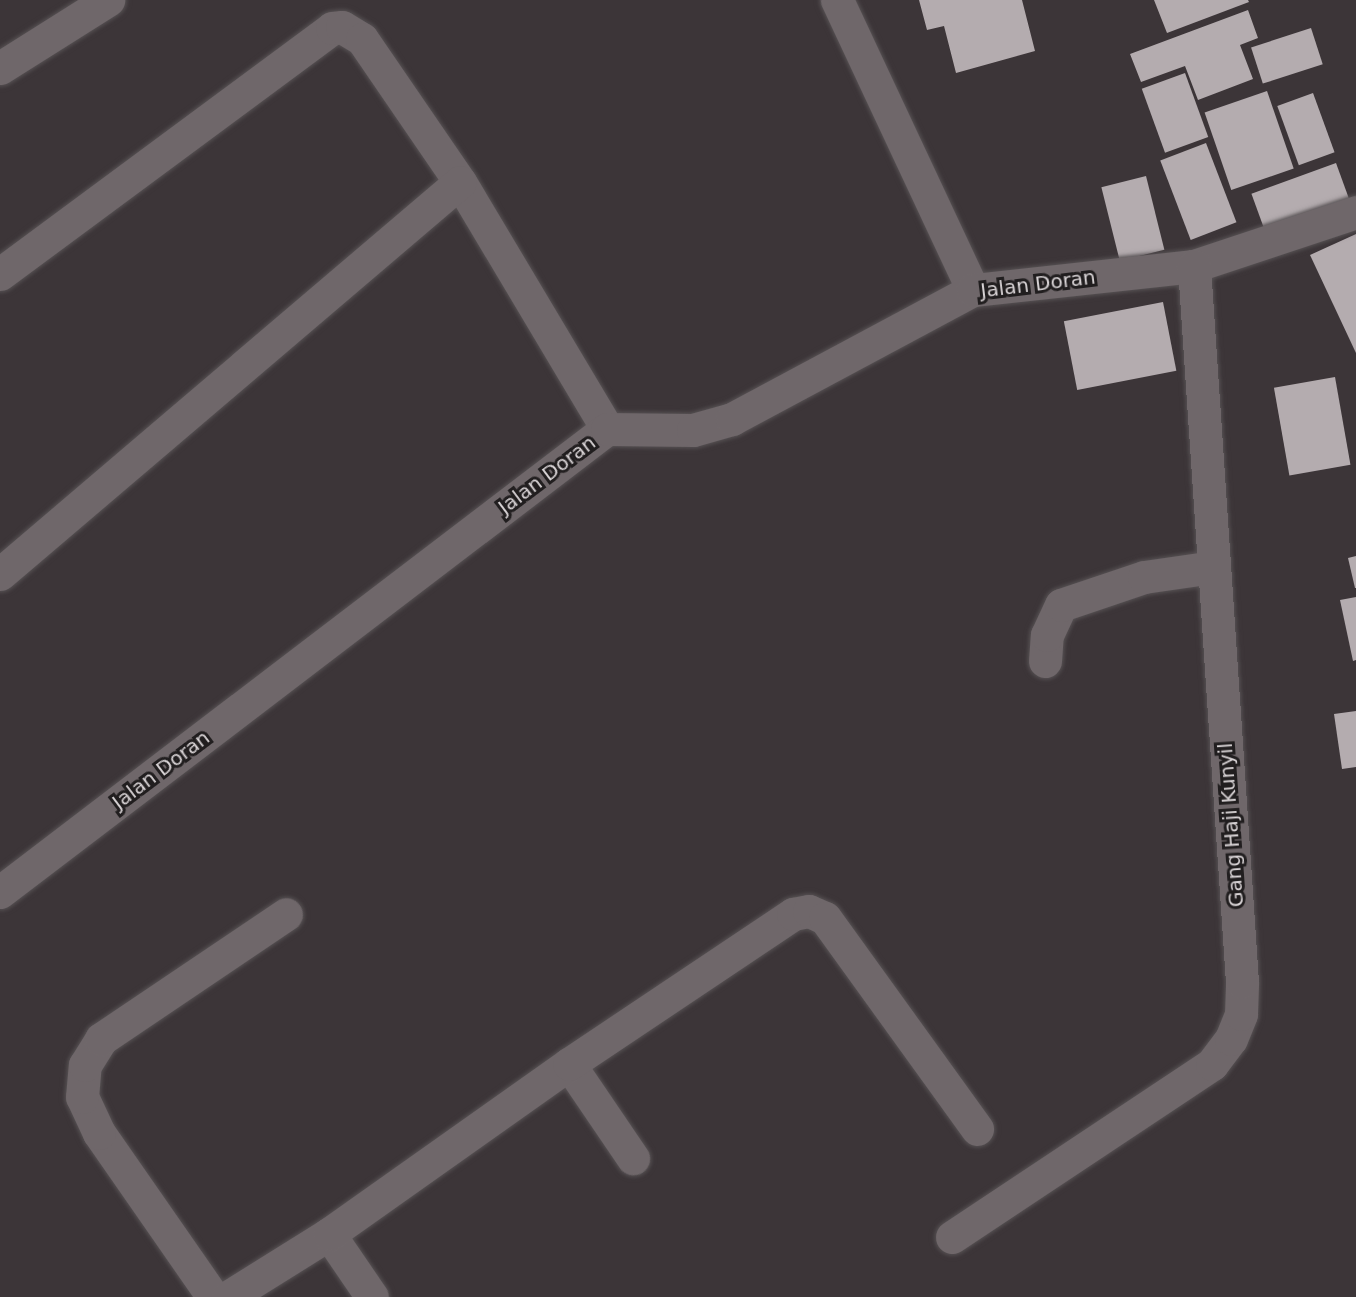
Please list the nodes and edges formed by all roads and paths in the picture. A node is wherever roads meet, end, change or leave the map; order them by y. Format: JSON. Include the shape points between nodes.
{"nodes":[{"id":1,"x":108,"y":0,"type":"edge"},
{"id":2,"x":837,"y":0,"type":"edge"},
{"id":3,"x":0,"y":68,"type":"edge"},
{"id":4,"x":460,"y":182,"type":"junction"},
{"id":5,"x":1356,"y":212,"type":"edge"},
{"id":6,"x":1194,"y":266,"type":"junction"},
{"id":7,"x":0,"y":274,"type":"edge"},
{"id":8,"x":973,"y":290,"type":"junction"},
{"id":9,"x":607,"y":429,"type":"junction"},
{"id":10,"x":1213,"y":567,"type":"junction"},
{"id":11,"x":0,"y":574,"type":"edge"},
{"id":12,"x":1045,"y":661,"type":"dead end"},
{"id":13,"x":0,"y":892,"type":"edge"},
{"id":14,"x":286,"y":914,"type":"dead end"},
{"id":15,"x":569,"y":1064,"type":"junction"},
{"id":16,"x":977,"y":1129,"type":"dead end"},
{"id":17,"x":633,"y":1158,"type":"dead end"},
{"id":18,"x":328,"y":1234,"type":"junction"},
{"id":19,"x":952,"y":1237,"type":"dead end"},
{"id":20,"x":213,"y":1297,"type":"edge"},
{"id":21,"x":228,"y":1297,"type":"edge"},
{"id":22,"x":372,"y":1297,"type":"edge"}],
"edges":[{"from":1,"to":3,"type":"street"},
{"from":2,"to":8,"type":"street"},
{"from":4,"to":7,"type":"street","via":[[362,39],[350,30],[332,28]]},
{"from":4,"to":9,"type":"street"},
{"from":4,"to":11,"type":"street"},
{"from":5,"to":6,"type":"street","name":"Jalan Doran"},
{"from":6,"to":8,"type":"street","name":"Jalan Doran"},
{"from":6,"to":10,"type":"street","name":"Gang Haji Kunyil"},
{"from":8,"to":9,"type":"street","name":"Jalan Doran","via":[[732,419],[693,430]]},
{"from":9,"to":13,"type":"street","name":"Jalan Doran"},
{"from":10,"to":12,"type":"street","via":[[1144,578],[1061,605],[1047,635]]},
{"from":10,"to":19,"type":"street","name":"Gang Haji Kunyil","via":[[1242,982],[1241,1014],[1235,1030],[1212,1064]]},
{"from":14,"to":20,"type":"street","via":[[100,1039],[85,1065],[82,1097],[99,1133]]},
{"from":15,"to":16,"type":"street","via":[[793,914],[809,911],[825,918]]},
{"from":15,"to":17,"type":"street"},
{"from":15,"to":18,"type":"street"},
{"from":18,"to":21,"type":"street"},
{"from":18,"to":22,"type":"street"}]}
